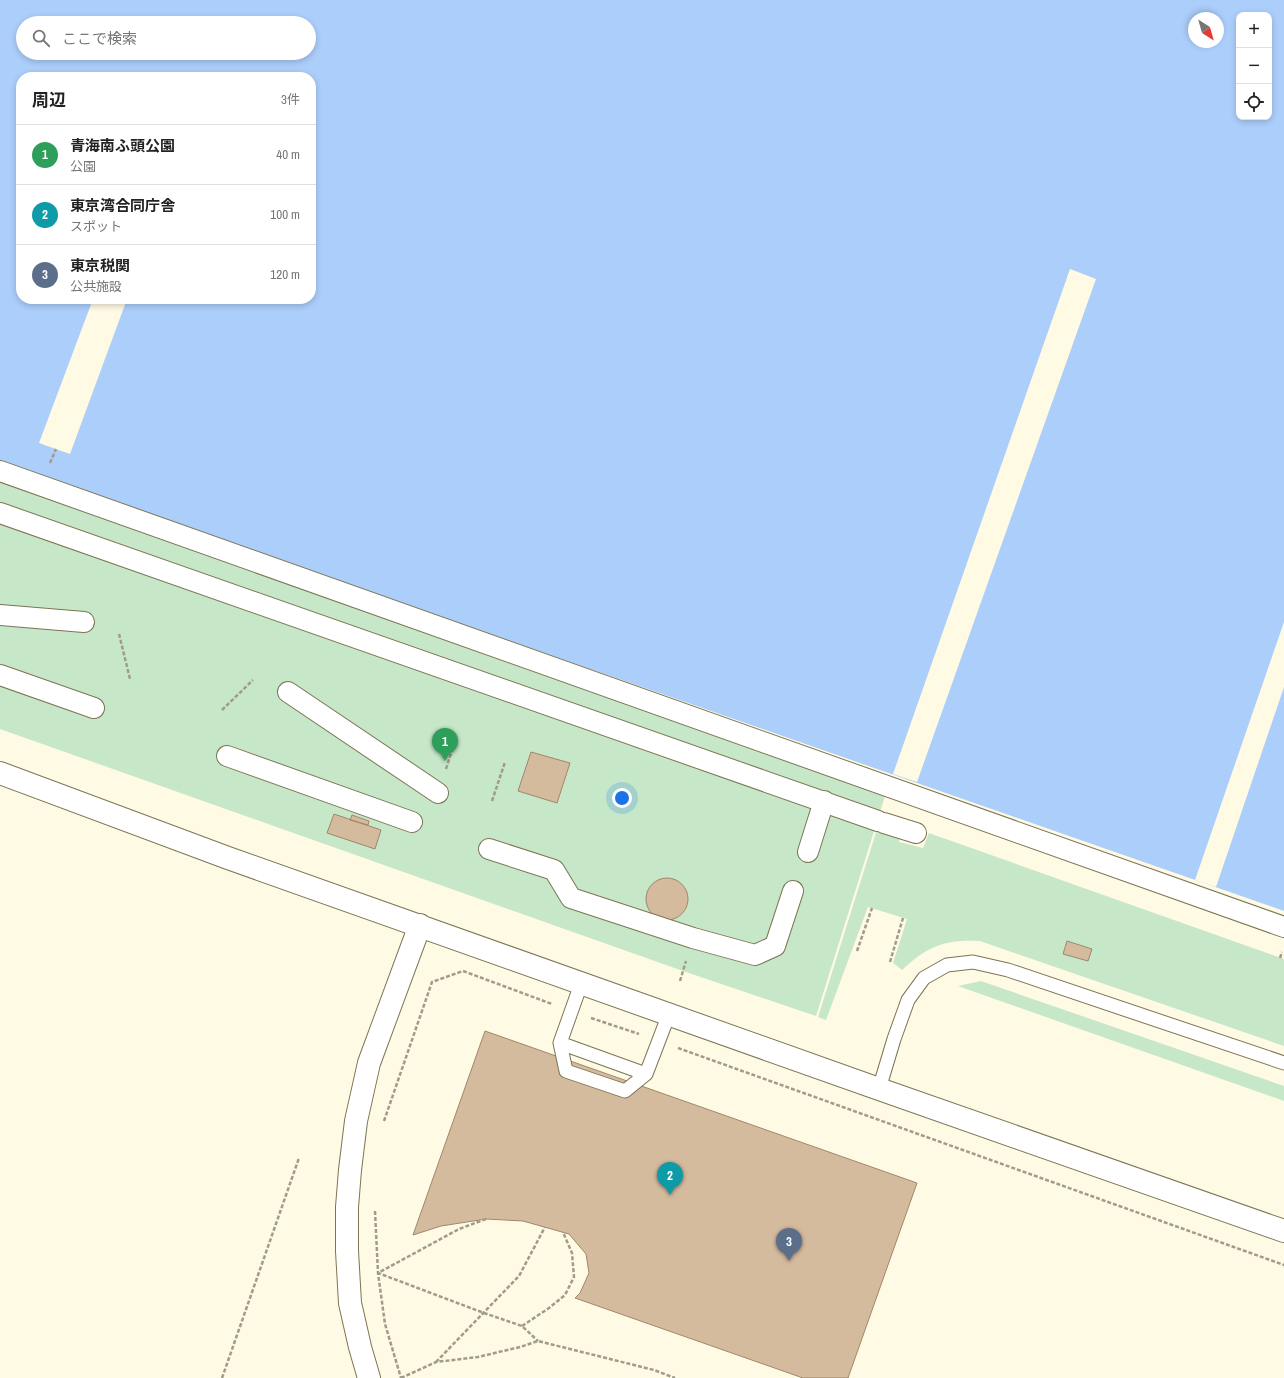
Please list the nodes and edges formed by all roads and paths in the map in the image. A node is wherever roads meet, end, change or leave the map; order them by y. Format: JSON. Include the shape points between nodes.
{"nodes":[{"id":1,"x":0,"y":471,"type":"edge"},
{"id":2,"x":0,"y":513,"type":"edge"},
{"id":3,"x":0,"y":615,"type":"edge"},
{"id":4,"x":84,"y":622,"type":"dead end"},
{"id":5,"x":119,"y":634,"type":"dead end"},
{"id":6,"x":0,"y":675,"type":"edge"},
{"id":7,"x":130,"y":679,"type":"dead end"},
{"id":8,"x":253,"y":680,"type":"dead end"},
{"id":9,"x":288,"y":692,"type":"dead end"},
{"id":10,"x":94,"y":708,"type":"dead end"},
{"id":11,"x":222,"y":710,"type":"dead end"},
{"id":12,"x":454,"y":744,"type":"dead end"},
{"id":13,"x":227,"y":756,"type":"dead end"},
{"id":14,"x":505,"y":762,"type":"dead end"},
{"id":15,"x":445,"y":771,"type":"dead end"},
{"id":16,"x":0,"y":773,"type":"edge"},
{"id":17,"x":438,"y":793,"type":"dead end"},
{"id":18,"x":492,"y":801,"type":"dead end"},
{"id":19,"x":824,"y":801,"type":"junction"},
{"id":20,"x":412,"y":822,"type":"dead end"},
{"id":21,"x":916,"y":833,"type":"dead end"},
{"id":22,"x":489,"y":849,"type":"dead end"},
{"id":23,"x":808,"y":852,"type":"dead end"},
{"id":24,"x":793,"y":890,"type":"dead end"},
{"id":25,"x":872,"y":908,"type":"dead end"},
{"id":26,"x":904,"y":918,"type":"dead end"},
{"id":27,"x":420,"y":925,"type":"junction"},
{"id":28,"x":1284,"y":927,"type":"edge"},
{"id":29,"x":857,"y":951,"type":"dead end"},
{"id":30,"x":890,"y":962,"type":"dead end"},
{"id":31,"x":581,"y":984,"type":"junction"},
{"id":32,"x":571,"y":1011,"type":"junction"},
{"id":33,"x":669,"y":1014,"type":"junction"},
{"id":34,"x":659,"y":1041,"type":"junction"},
{"id":35,"x":560,"y":1043,"type":"junction"},
{"id":36,"x":1284,"y":1063,"type":"edge"},
{"id":37,"x":646,"y":1074,"type":"junction"},
{"id":38,"x":879,"y":1090,"type":"junction"},
{"id":39,"x":382,"y":1126,"type":"dead end"},
{"id":40,"x":299,"y":1158,"type":"dead end"},
{"id":41,"x":375,"y":1208,"type":"dead end"},
{"id":42,"x":486,"y":1219,"type":"dead end"},
{"id":43,"x":545,"y":1227,"type":"dead end"},
{"id":44,"x":1284,"y":1231,"type":"edge"},
{"id":45,"x":563,"y":1232,"type":"dead end"},
{"id":46,"x":1284,"y":1265,"type":"edge"},
{"id":47,"x":378,"y":1273,"type":"junction"},
{"id":48,"x":484,"y":1313,"type":"junction"},
{"id":49,"x":522,"y":1326,"type":"junction"},
{"id":50,"x":538,"y":1341,"type":"junction"},
{"id":51,"x":436,"y":1362,"type":"junction"},
{"id":52,"x":222,"y":1378,"type":"edge"},
{"id":53,"x":368,"y":1378,"type":"edge"},
{"id":54,"x":401,"y":1378,"type":"edge"},
{"id":55,"x":675,"y":1378,"type":"edge"}],
"edges":[{"from":1,"to":28,"type":"street"},
{"from":2,"to":19,"type":"street"},
{"from":3,"to":4,"type":"street"},
{"from":5,"to":7,"type":"path"},
{"from":6,"to":10,"type":"street"},
{"from":8,"to":11,"type":"path"},
{"from":9,"to":17,"type":"street"},
{"from":12,"to":15,"type":"path"},
{"from":13,"to":20,"type":"street"},
{"from":14,"to":18,"type":"path"},
{"from":16,"to":27,"type":"street","via":[[228,858]]},
{"from":19,"to":21,"type":"street"},
{"from":19,"to":23,"type":"street"},
{"from":22,"to":24,"type":"street","via":[[554,870],[571,898],[693,938],[755,955],[775,946]]},
{"from":25,"to":29,"type":"path"},
{"from":26,"to":30,"type":"path"},
{"from":27,"to":31,"type":"street"},
{"from":27,"to":53,"type":"street","via":[[369,1063],[356,1121],[350,1170],[347,1207],[350,1303]]},
{"from":31,"to":32,"type":"lane"},
{"from":31,"to":33,"type":"street"},
{"from":32,"to":34,"type":"path"},
{"from":32,"to":35,"type":"lane"},
{"from":32,"to":39,"type":"path","via":[[463,971],[432,982]]},
{"from":33,"to":34,"type":"lane"},
{"from":33,"to":38,"type":"street"},
{"from":34,"to":37,"type":"lane"},
{"from":34,"to":46,"type":"path"},
{"from":35,"to":37,"type":"lane"},
{"from":35,"to":37,"type":"lane","via":[[566,1071],[625,1091]]},
{"from":36,"to":38,"type":"lane","via":[[1008,970],[973,962],[947,965],[924,978],[908,1000]]},
{"from":38,"to":44,"type":"street"},
{"from":40,"to":52,"type":"path"},
{"from":41,"to":47,"type":"path"},
{"from":42,"to":47,"type":"path","via":[[460,1229]]},
{"from":43,"to":48,"type":"path","via":[[519,1276]]},
{"from":45,"to":49,"type":"path","via":[[572,1253],[574,1277],[564,1295]]},
{"from":47,"to":48,"type":"path"},
{"from":47,"to":54,"type":"path","via":[[385,1324]]},
{"from":48,"to":49,"type":"path"},
{"from":48,"to":51,"type":"path"},
{"from":49,"to":50,"type":"path"},
{"from":50,"to":51,"type":"path","via":[[478,1357]]},
{"from":50,"to":55,"type":"path","via":[[654,1370]]},
{"from":51,"to":54,"type":"path"}]}
